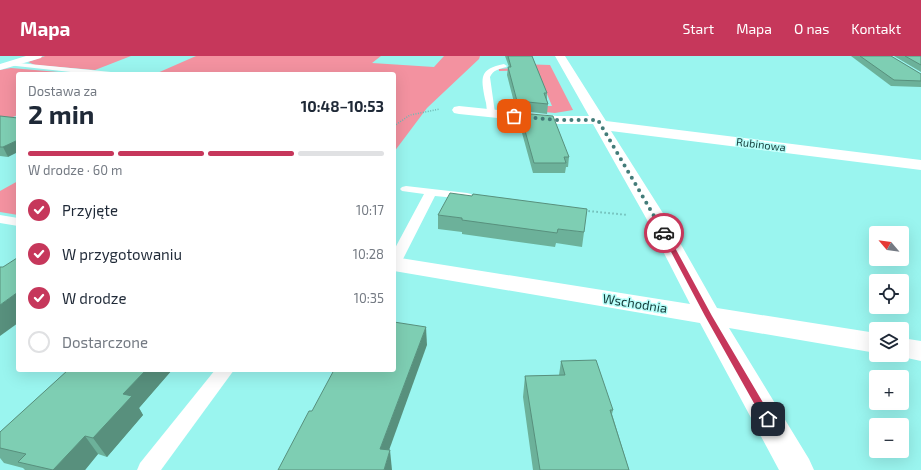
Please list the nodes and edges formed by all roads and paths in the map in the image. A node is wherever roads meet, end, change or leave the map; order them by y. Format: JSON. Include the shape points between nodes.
{"nodes":[{"id":1,"x":37,"y":56,"type":"edge"},
{"id":2,"x":560,"y":56,"type":"edge"},
{"id":3,"x":5,"y":66,"type":"edge"},
{"id":4,"x":504,"y":66,"type":"dead end"},
{"id":5,"x":84,"y":72,"type":"edge"},
{"id":6,"x":459,"y":110,"type":"joint"},
{"id":7,"x":491,"y":113,"type":"junction"},
{"id":8,"x":599,"y":123,"type":"junction"},
{"id":9,"x":396,"y":124,"type":"edge"},
{"id":10,"x":921,"y":165,"type":"edge"},
{"id":11,"x":406,"y":189,"type":"dead end"},
{"id":12,"x":431,"y":192,"type":"junction"},
{"id":13,"x":478,"y":198,"type":"edge"},
{"id":14,"x":586,"y":209,"type":"edge"},
{"id":15,"x":656,"y":218,"type":"junction"},
{"id":16,"x":0,"y":219,"type":"edge"},
{"id":17,"x":16,"y":222,"type":"edge"},
{"id":18,"x":396,"y":259,"type":"edge"},
{"id":19,"x":396,"y":263,"type":"edge"},
{"id":20,"x":708,"y":316,"type":"junction"},
{"id":21,"x":869,"y":343,"type":"edge"},
{"id":22,"x":909,"y":349,"type":"edge"},
{"id":23,"x":921,"y":351,"type":"edge"},
{"id":24,"x":223,"y":372,"type":"edge"},
{"id":25,"x":148,"y":470,"type":"edge"},
{"id":26,"x":797,"y":470,"type":"edge"}],
"edges":[{"from":1,"to":3,"type":"street"},
{"from":2,"to":8,"type":"street"},
{"from":3,"to":5,"type":"lane"},
{"from":4,"to":7,"type":"lane","via":[[492,67],[485,78],[492,106]]},
{"from":6,"to":7,"type":"street","name":"Rubinowa"},
{"from":6,"to":9,"type":"path","via":[[443,109],[410,114]]},
{"from":7,"to":8,"type":"street","name":"Rubinowa"},
{"from":8,"to":10,"type":"street","name":"Rubinowa"},
{"from":8,"to":15,"type":"street"},
{"from":11,"to":12,"type":"lane"},
{"from":12,"to":13,"type":"lane"},
{"from":12,"to":18,"type":"lane"},
{"from":14,"to":15,"type":"path","via":[[588,212]]},
{"from":15,"to":20,"type":"street"},
{"from":16,"to":17,"type":"lane"},
{"from":19,"to":20,"type":"street","name":"Wschodnia"},
{"from":20,"to":21,"type":"street","name":"Wschodnia"},
{"from":20,"to":26,"type":"street"},
{"from":22,"to":23,"type":"street"},
{"from":24,"to":25,"type":"lane"}]}
